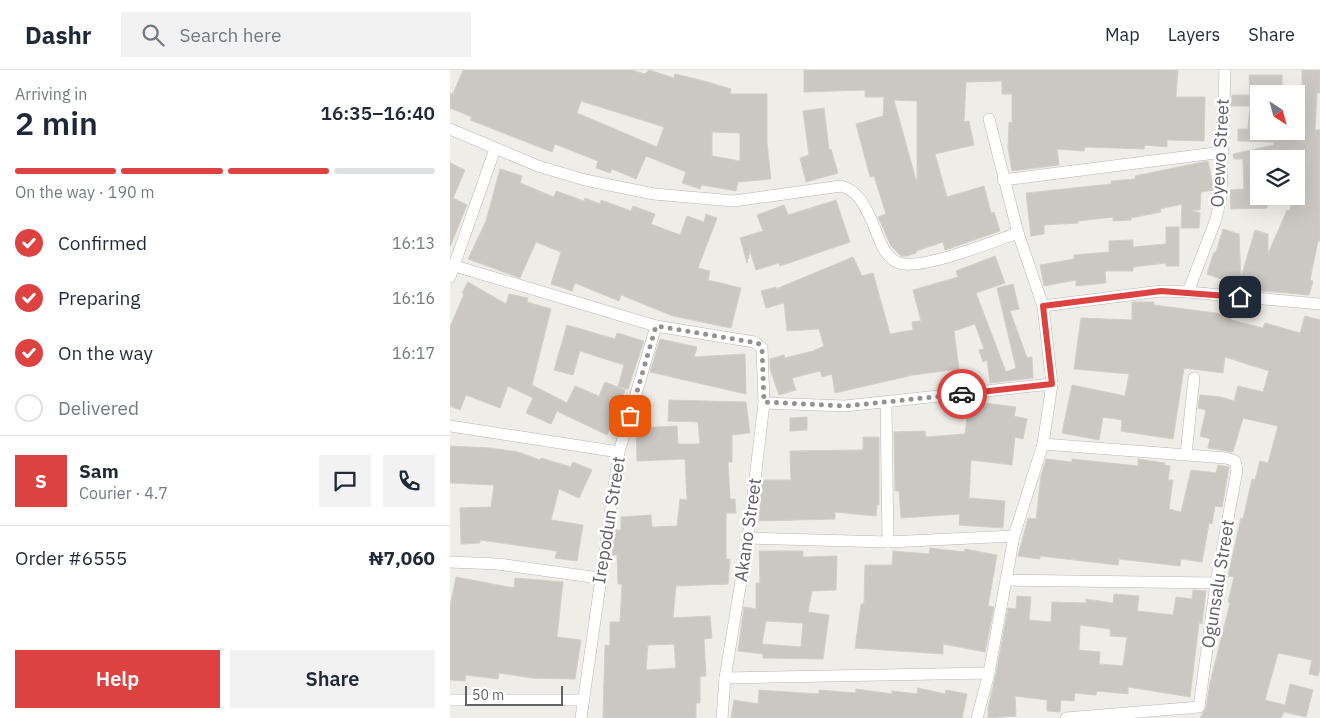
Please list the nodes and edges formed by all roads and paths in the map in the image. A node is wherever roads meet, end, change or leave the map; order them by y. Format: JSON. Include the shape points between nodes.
{"nodes":[{"id":1,"x":1225,"y":70,"type":"edge"},
{"id":2,"x":989,"y":119,"type":"dead end"},
{"id":3,"x":450,"y":129,"type":"edge"},
{"id":4,"x":495,"y":148,"type":"junction"},
{"id":5,"x":1223,"y":152,"type":"junction"},
{"id":6,"x":1003,"y":180,"type":"junction"},
{"id":7,"x":1018,"y":233,"type":"junction"},
{"id":8,"x":455,"y":266,"type":"junction"},
{"id":9,"x":450,"y":277,"type":"edge"},
{"id":10,"x":1188,"y":292,"type":"junction"},
{"id":11,"x":1320,"y":304,"type":"edge"},
{"id":12,"x":1043,"y":306,"type":"junction"},
{"id":13,"x":656,"y":326,"type":"junction"},
{"id":14,"x":1194,"y":378,"type":"dead end"},
{"id":15,"x":1052,"y":384,"type":"junction"},
{"id":16,"x":764,"y":402,"type":"junction"},
{"id":17,"x":886,"y":403,"type":"junction"},
{"id":18,"x":450,"y":426,"type":"edge"},
{"id":19,"x":1044,"y":444,"type":"junction"},
{"id":20,"x":619,"y":452,"type":"junction"},
{"id":21,"x":1186,"y":454,"type":"junction"},
{"id":22,"x":1014,"y":536,"type":"junction"},
{"id":23,"x":748,"y":538,"type":"junction"},
{"id":24,"x":888,"y":542,"type":"junction"},
{"id":25,"x":450,"y":562,"type":"edge"},
{"id":26,"x":599,"y":578,"type":"junction"},
{"id":27,"x":1007,"y":580,"type":"junction"},
{"id":28,"x":1216,"y":583,"type":"junction"},
{"id":29,"x":989,"y":672,"type":"junction"},
{"id":30,"x":725,"y":678,"type":"junction"},
{"id":31,"x":450,"y":700,"type":"edge"},
{"id":32,"x":582,"y":700,"type":"junction"},
{"id":33,"x":581,"y":718,"type":"edge"},
{"id":34,"x":722,"y":718,"type":"edge"},
{"id":35,"x":977,"y":718,"type":"edge"},
{"id":36,"x":1066,"y":718,"type":"edge"}],
"edges":[{"from":1,"to":5,"type":"street","name":"Oyewo Street"},
{"from":2,"to":6,"type":"street"},
{"from":3,"to":4,"type":"street"},
{"from":4,"to":7,"type":"street","via":[[538,166],[585,180],[654,194],[734,201],[841,186],[852,189],[881,243],[899,263],[917,264],[944,258]]},
{"from":4,"to":8,"type":"street"},
{"from":5,"to":6,"type":"street"},
{"from":5,"to":10,"type":"street","name":"Oyewo Street","via":[[1219,207]]},
{"from":6,"to":7,"type":"street"},
{"from":7,"to":12,"type":"street"},
{"from":8,"to":9,"type":"street"},
{"from":8,"to":13,"type":"street"},
{"from":10,"to":11,"type":"street"},
{"from":10,"to":12,"type":"street","via":[[1140,293]]},
{"from":12,"to":15,"type":"street"},
{"from":13,"to":16,"type":"street","name":"Akano Street","via":[[758,343],[762,348]]},
{"from":13,"to":20,"type":"street","name":"Irepodun Street"},
{"from":14,"to":21,"type":"street"},
{"from":15,"to":17,"type":"street"},
{"from":15,"to":19,"type":"street"},
{"from":16,"to":17,"type":"street","via":[[846,406]]},
{"from":16,"to":23,"type":"street","name":"Akano Street"},
{"from":17,"to":24,"type":"street"},
{"from":18,"to":20,"type":"street"},
{"from":19,"to":21,"type":"street"},
{"from":19,"to":22,"type":"street"},
{"from":20,"to":26,"type":"street","name":"Irepodun Street"},
{"from":21,"to":28,"type":"street","name":"Ogunsalu Street","via":[[1235,461],[1237,470]]},
{"from":22,"to":24,"type":"street"},
{"from":22,"to":27,"type":"street"},
{"from":23,"to":24,"type":"street"},
{"from":23,"to":30,"type":"street","name":"Akano Street"},
{"from":25,"to":26,"type":"street","via":[[507,565]]},
{"from":26,"to":32,"type":"street","name":"Irepodun Street"},
{"from":27,"to":28,"type":"street"},
{"from":27,"to":29,"type":"street"},
{"from":28,"to":36,"type":"street","name":"Ogunsalu Street","via":[[1199,707]]},
{"from":29,"to":30,"type":"street"},
{"from":29,"to":35,"type":"street"},
{"from":30,"to":34,"type":"street","name":"Akano Street"},
{"from":31,"to":32,"type":"street"},
{"from":32,"to":33,"type":"street","name":"Irepodun Street"}]}
